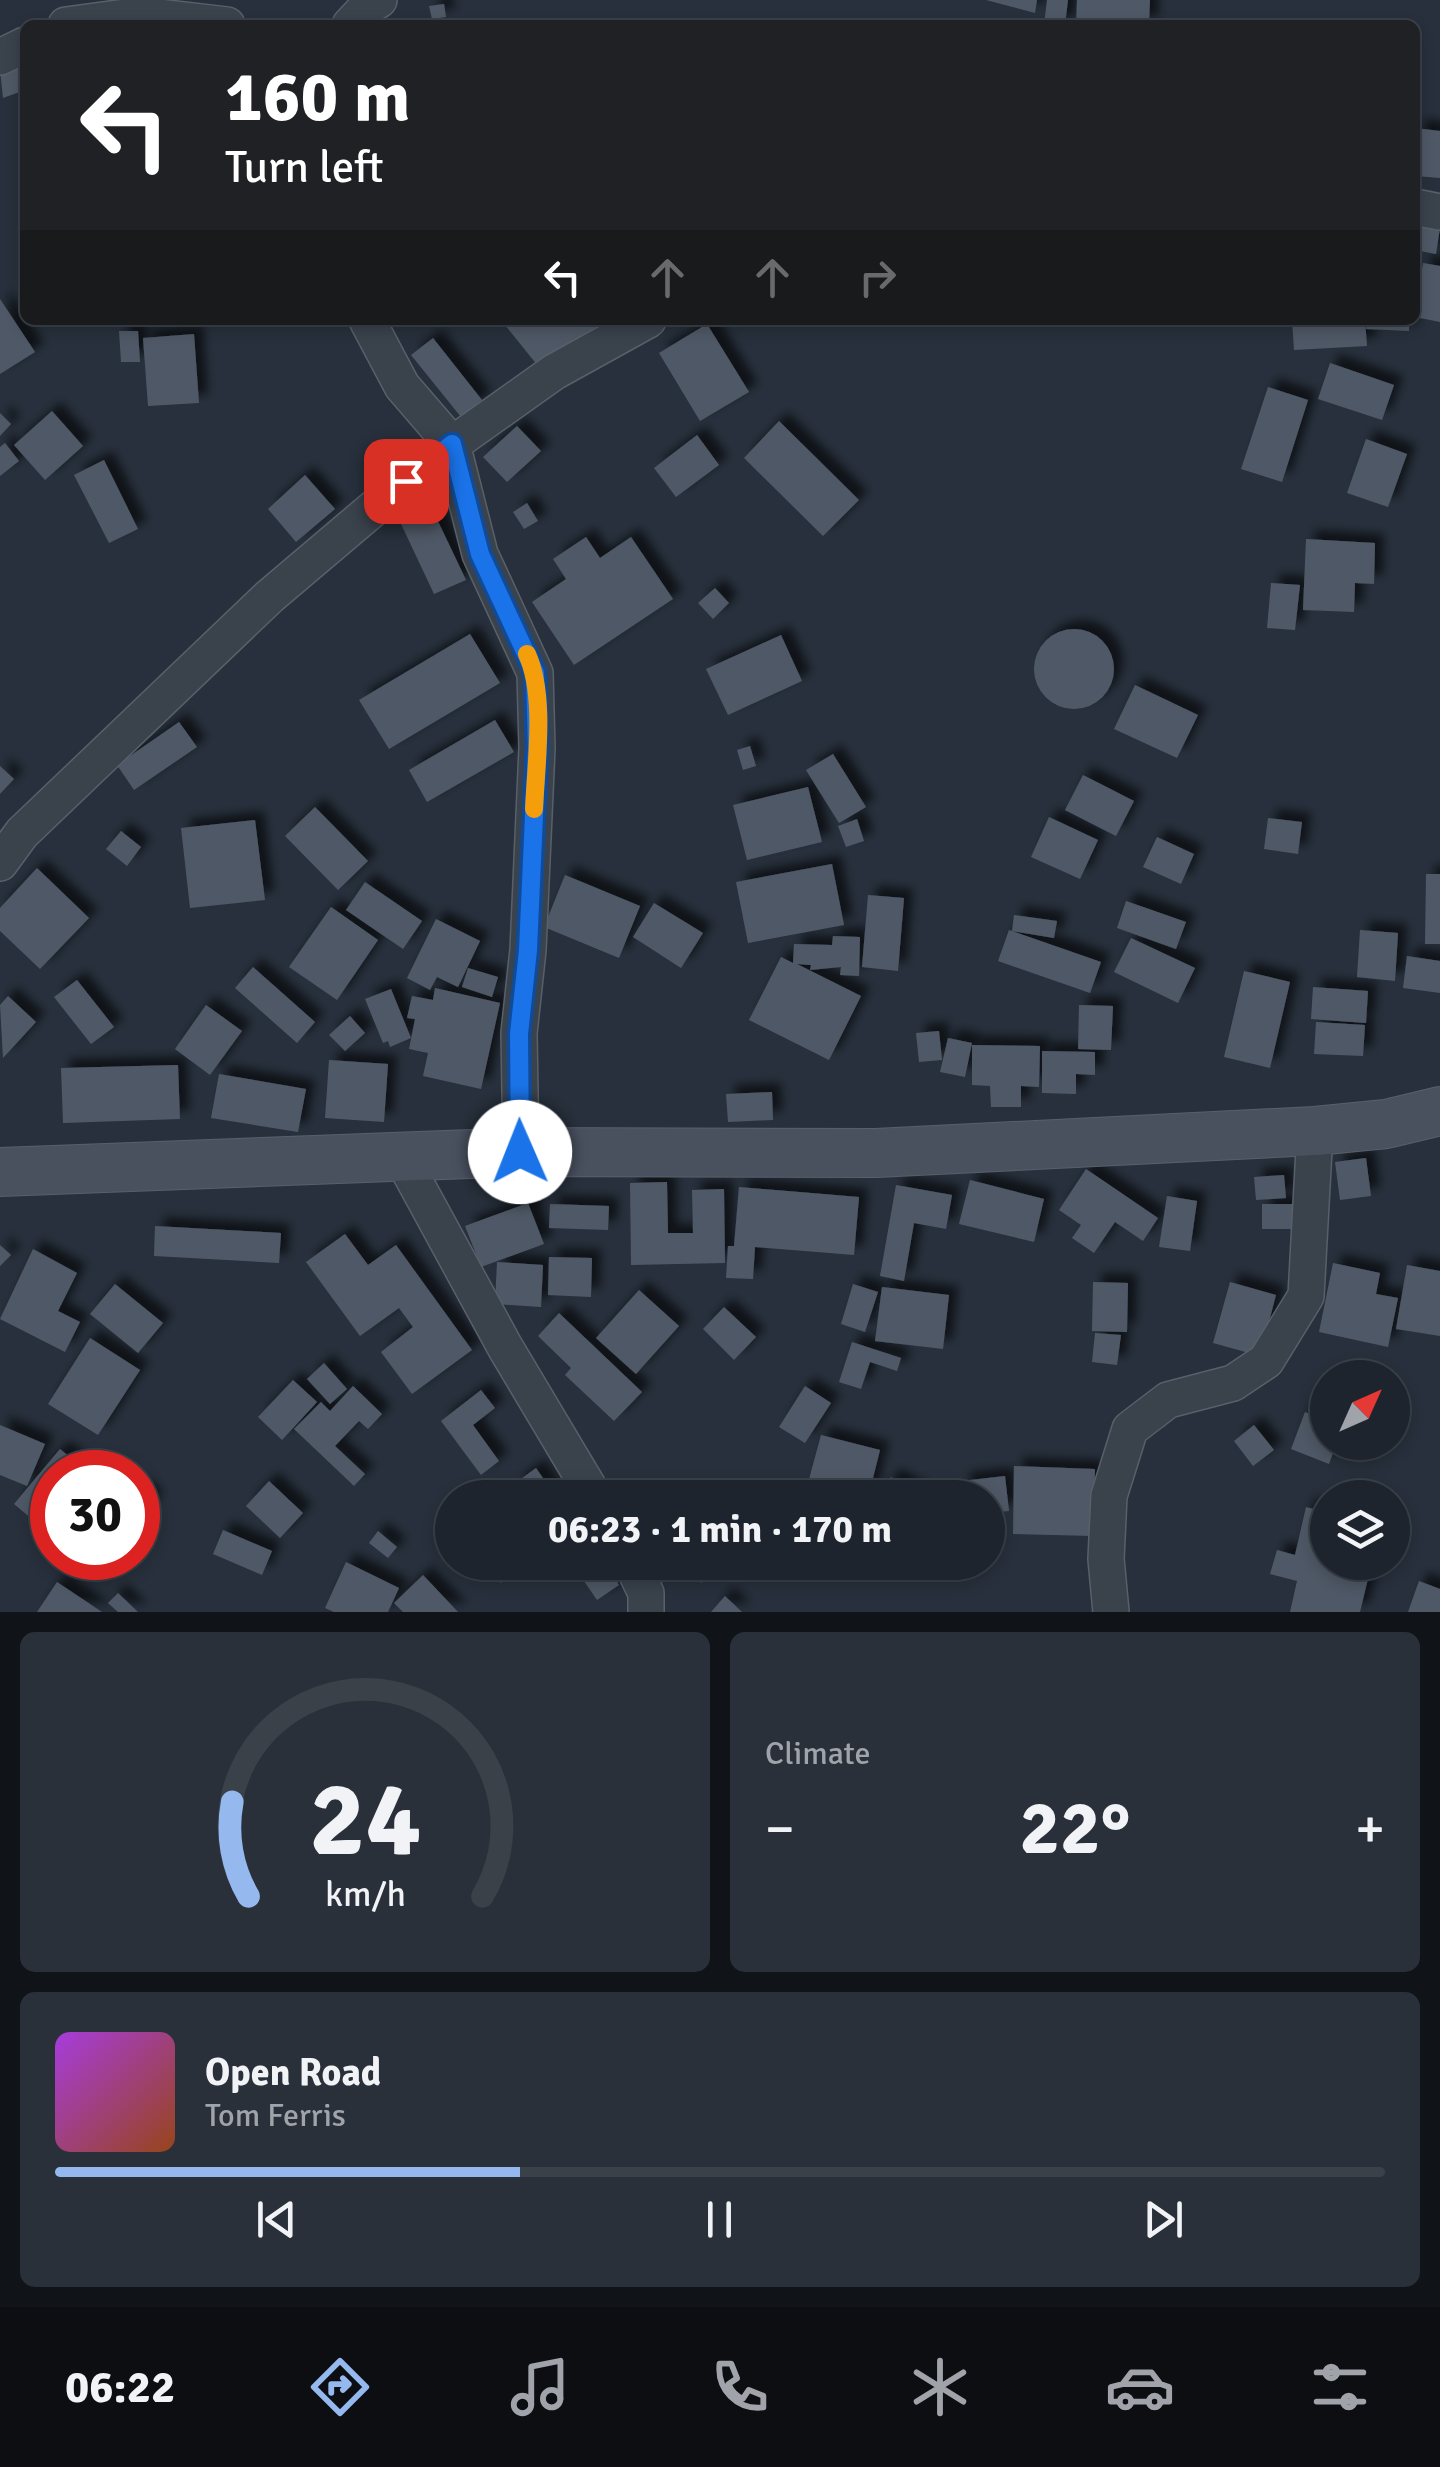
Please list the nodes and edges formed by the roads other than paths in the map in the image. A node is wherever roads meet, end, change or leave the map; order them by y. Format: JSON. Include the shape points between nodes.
{"nodes":[{"id":1,"x":379,"y":0,"type":"edge"},
{"id":2,"x":174,"y":10,"type":"edge"},
{"id":3,"x":108,"y":20,"type":"edge"},
{"id":4,"x":209,"y":20,"type":"edge"},
{"id":5,"x":354,"y":20,"type":"edge"},
{"id":6,"x":370,"y":325,"type":"edge"},
{"id":7,"x":639,"y":325,"type":"edge"},
{"id":8,"x":452,"y":444,"type":"junction"},
{"id":9,"x":0,"y":863,"type":"edge"},
{"id":10,"x":1440,"y":1112,"type":"edge"},
{"id":11,"x":1315,"y":1131,"type":"junction"},
{"id":12,"x":520,"y":1152,"type":"junction"},
{"id":13,"x":402,"y":1158,"type":"junction"},
{"id":14,"x":0,"y":1172,"type":"edge"},
{"id":15,"x":584,"y":1480,"type":"edge"},
{"id":16,"x":640,"y":1580,"type":"edge"},
{"id":17,"x":646,"y":1612,"type":"edge"},
{"id":18,"x":1112,"y":1612,"type":"edge"}],
"edges":[{"from":1,"to":5,"type":"street"},
{"from":2,"to":3,"type":"street"},
{"from":2,"to":4,"type":"street"},
{"from":6,"to":8,"type":"street","via":[[402,386]]},
{"from":7,"to":8,"type":"street","via":[[554,372]]},
{"from":8,"to":9,"type":"street","via":[[269,597],[22,834]]},
{"from":8,"to":12,"type":"street","via":[[480,554],[535,673]]},
{"from":10,"to":11,"type":"main road"},
{"from":11,"to":12,"type":"main road","via":[[876,1154]]},
{"from":11,"to":18,"type":"street","via":[[1306,1296],[1266,1361],[1233,1383],[1168,1400],[1130,1428],[1109,1496]]},
{"from":12,"to":13,"type":"main road"},
{"from":13,"to":14,"type":"main road"},
{"from":13,"to":15,"type":"street"},
{"from":16,"to":17,"type":"street"}]}
